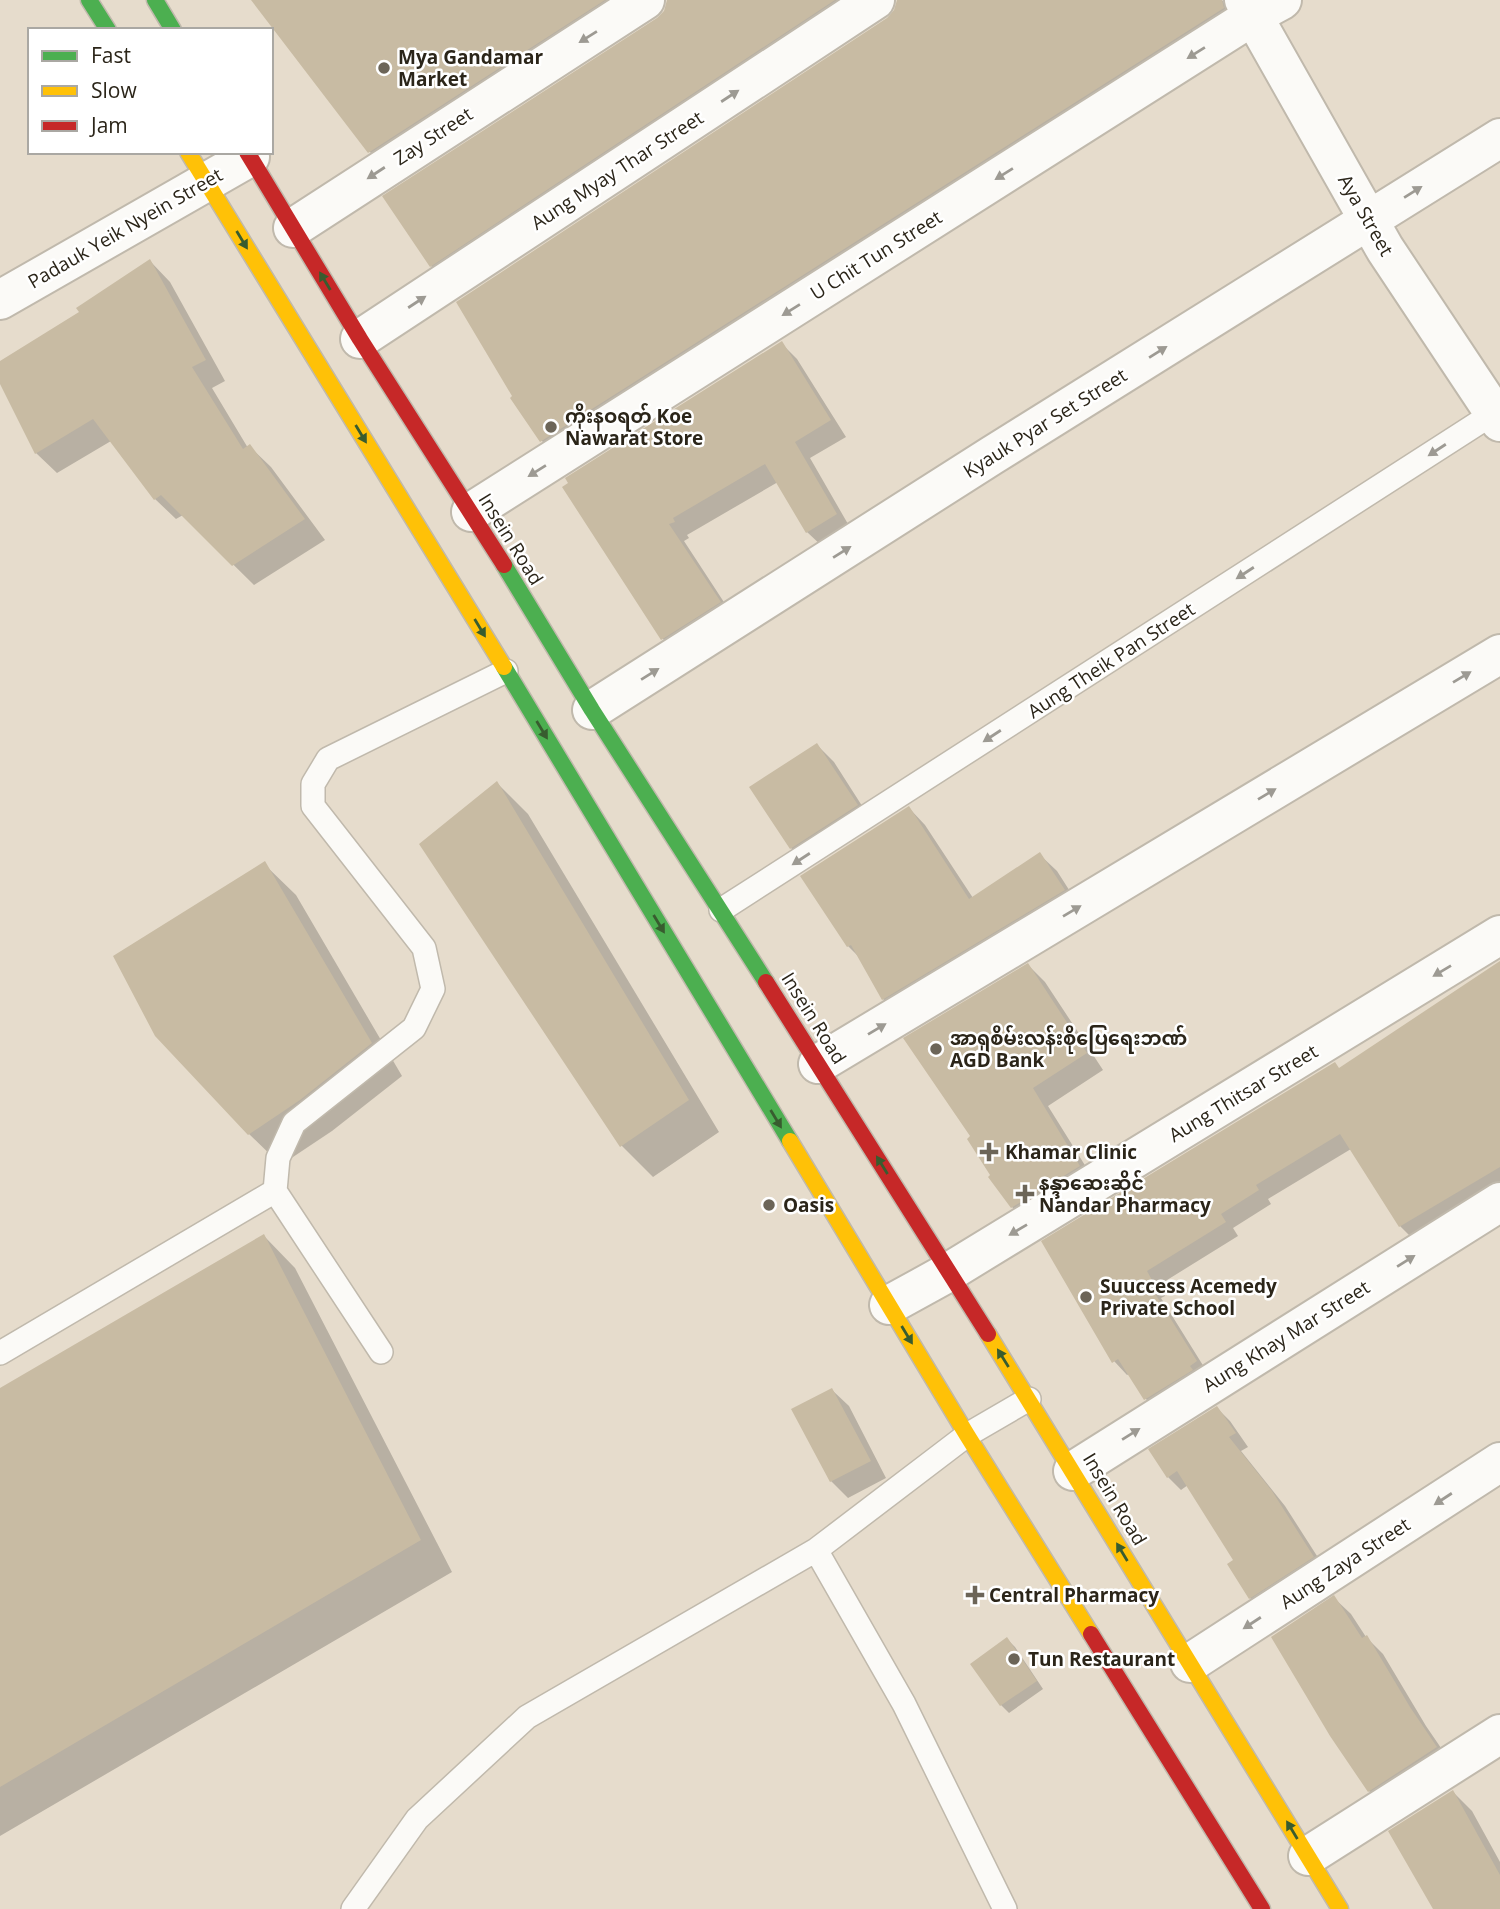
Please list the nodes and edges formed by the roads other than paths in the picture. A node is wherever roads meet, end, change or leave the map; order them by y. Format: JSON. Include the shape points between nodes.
{"nodes":[{"id":1,"x":89,"y":0,"type":"edge"},
{"id":2,"x":155,"y":0,"type":"edge"},
{"id":3,"x":645,"y":0,"type":"edge"},
{"id":4,"x":874,"y":0,"type":"edge"},
{"id":5,"x":1260,"y":5,"type":"edge"},
{"id":6,"x":107,"y":28,"type":"edge"},
{"id":7,"x":172,"y":28,"type":"edge"},
{"id":8,"x":1500,"y":138,"type":"edge"},
{"id":9,"x":249,"y":155,"type":"edge"},
{"id":10,"x":197,"y":167,"type":"edge"},
{"id":11,"x":1368,"y":219,"type":"junction"},
{"id":12,"x":293,"y":228,"type":"junction"},
{"id":13,"x":0,"y":300,"type":"edge"},
{"id":14,"x":360,"y":339,"type":"junction"},
{"id":15,"x":1498,"y":415,"type":"edge"},
{"id":16,"x":471,"y":513,"type":"junction"},
{"id":17,"x":1500,"y":654,"type":"edge"},
{"id":18,"x":506,"y":671,"type":"junction"},
{"id":19,"x":592,"y":710,"type":"junction"},
{"id":20,"x":721,"y":910,"type":"junction"},
{"id":21,"x":1500,"y":935,"type":"edge"},
{"id":22,"x":818,"y":1064,"type":"junction"},
{"id":23,"x":275,"y":1191,"type":"junction"},
{"id":24,"x":1500,"y":1202,"type":"edge"},
{"id":25,"x":949,"y":1272,"type":"junction"},
{"id":26,"x":889,"y":1305,"type":"junction"},
{"id":27,"x":380,"y":1352,"type":"dead end"},
{"id":28,"x":0,"y":1353,"type":"edge"},
{"id":29,"x":1029,"y":1399,"type":"junction"},
{"id":30,"x":967,"y":1435,"type":"junction"},
{"id":31,"x":1500,"y":1462,"type":"edge"},
{"id":32,"x":1073,"y":1471,"type":"junction"},
{"id":33,"x":816,"y":1550,"type":"junction"},
{"id":34,"x":1190,"y":1663,"type":"junction"},
{"id":35,"x":1500,"y":1734,"type":"edge"},
{"id":36,"x":1308,"y":1856,"type":"junction"},
{"id":37,"x":353,"y":1909,"type":"edge"},
{"id":38,"x":1004,"y":1909,"type":"edge"},
{"id":39,"x":1262,"y":1909,"type":"edge"},
{"id":40,"x":1340,"y":1909,"type":"edge"}],
"edges":[{"from":1,"to":6,"type":"main road"},
{"from":2,"to":7,"type":"main road"},
{"from":3,"to":12,"type":"street","name":"Zay Street","one_way":true},
{"from":14,"to":4,"type":"street","name":"Aung Myay Thar Street","one_way":true},
{"from":5,"to":11,"type":"street","name":"Aya Street"},
{"from":5,"to":16,"type":"street","name":"U Chit Tun Street","one_way":true},
{"from":11,"to":8,"type":"street","name":"Kyauk Pyar Set Street","one_way":true},
{"from":9,"to":10,"type":"street","name":"Padauk Yeik Nyein Street"},
{"from":9,"to":12,"type":"main road","name":"Insein Road"},
{"from":10,"to":13,"type":"street","name":"Padauk Yeik Nyein Street"},
{"from":10,"to":18,"type":"main road","one_way":true},
{"from":11,"to":15,"type":"street","name":"Aya Street"},
{"from":19,"to":11,"type":"street","name":"Kyauk Pyar Set Street","one_way":true},
{"from":14,"to":12,"type":"main road","name":"Insein Road","one_way":true},
{"from":14,"to":16,"type":"main road","name":"Insein Road"},
{"from":15,"to":20,"type":"lane","name":"Aung Theik Pan Street","one_way":true},
{"from":16,"to":19,"type":"main road","name":"Insein Road"},
{"from":22,"to":17,"type":"street","one_way":true},
{"from":18,"to":23,"type":"lane","via":[[328,759],[313,784],[313,806],[424,948],[433,989],[414,1028],[294,1123],[278,1158]]},
{"from":18,"to":26,"type":"main road","one_way":true},
{"from":19,"to":20,"type":"main road","name":"Insein Road"},
{"from":20,"to":22,"type":"main road","name":"Insein Road"},
{"from":21,"to":25,"type":"street","name":"Aung Thitsar Street","one_way":true},
{"from":25,"to":22,"type":"main road","name":"Insein Road","one_way":true},
{"from":23,"to":27,"type":"lane"},
{"from":23,"to":28,"type":"lane"},
{"from":32,"to":24,"type":"street","name":"Aung Khay Mar Street","one_way":true},
{"from":25,"to":26,"type":"street","name":"Aung Thitsar Street"},
{"from":29,"to":25,"type":"main road","name":"Insein Road","one_way":true},
{"from":26,"to":30,"type":"main road","one_way":true},
{"from":29,"to":30,"type":"lane"},
{"from":29,"to":32,"type":"main road","name":"Insein Road"},
{"from":30,"to":33,"type":"lane"},
{"from":30,"to":39,"type":"main road"},
{"from":31,"to":34,"type":"street","name":"Aung Zaya Street","one_way":true},
{"from":34,"to":32,"type":"main road","name":"Insein Road","one_way":true},
{"from":33,"to":37,"type":"lane","via":[[527,1717],[417,1819]]},
{"from":33,"to":38,"type":"lane","via":[[904,1704]]},
{"from":36,"to":34,"type":"main road","name":"Insein Road","one_way":true},
{"from":35,"to":36,"type":"street"},
{"from":36,"to":40,"type":"main road","name":"Insein Road"}]}
